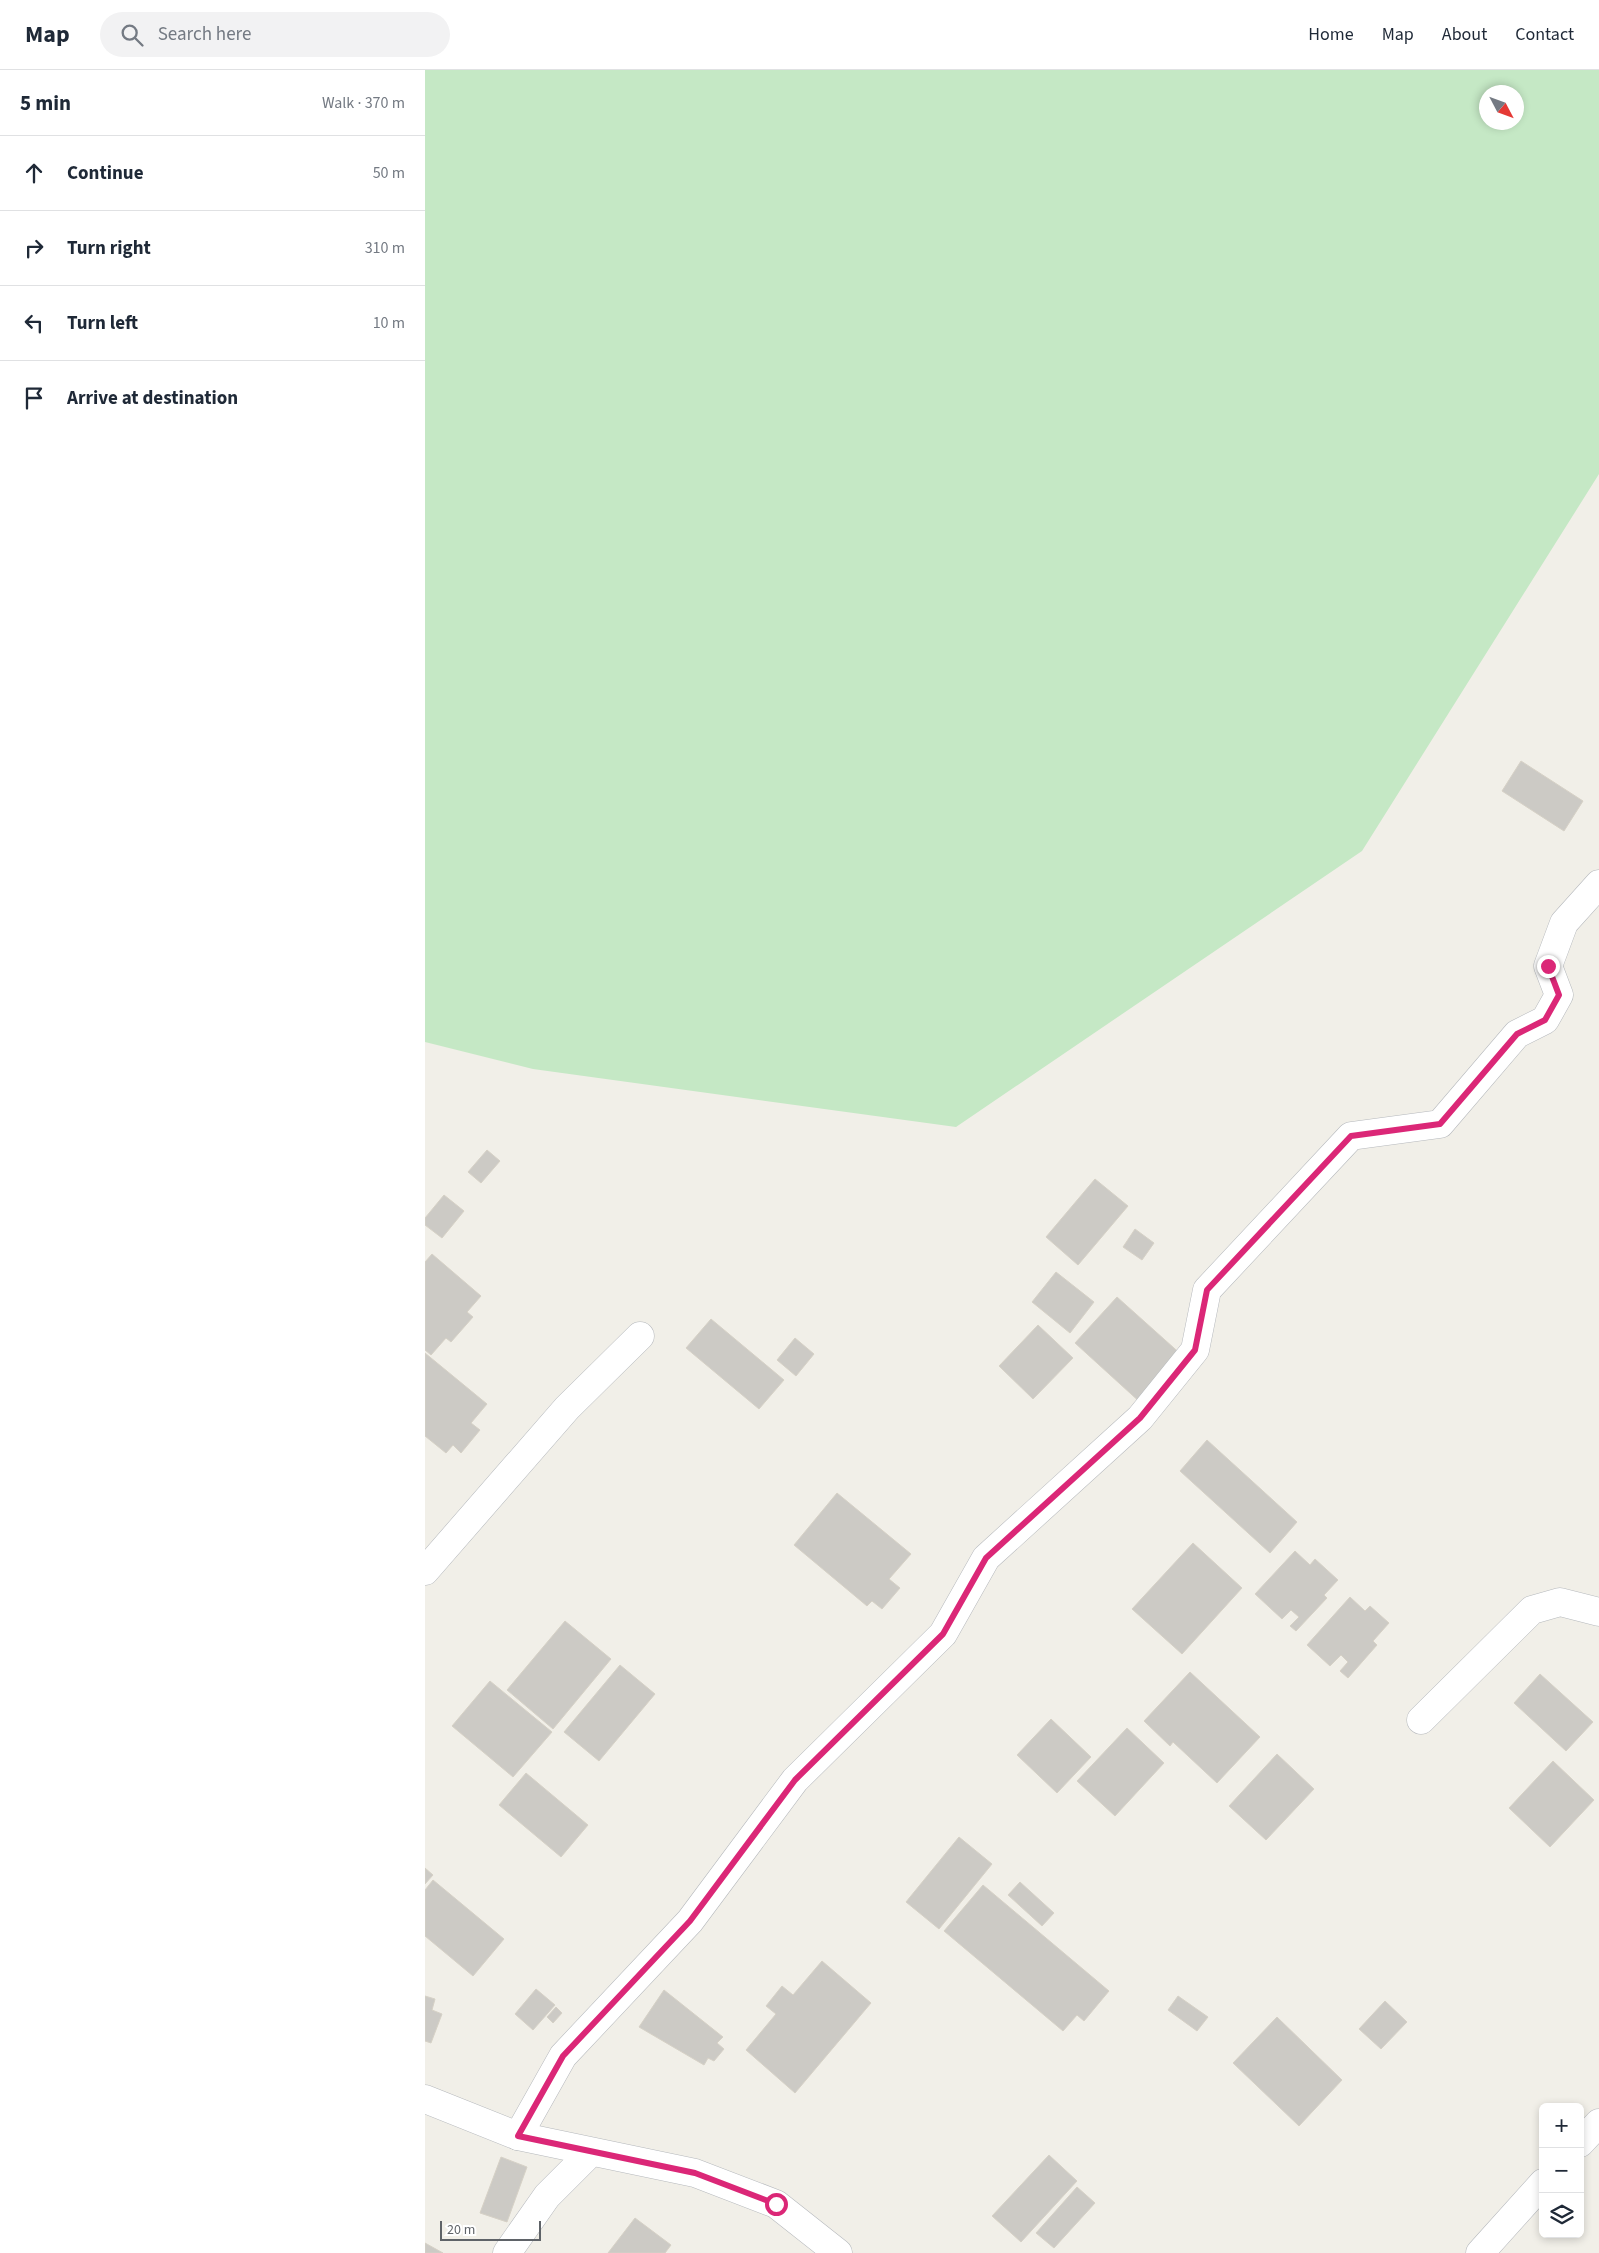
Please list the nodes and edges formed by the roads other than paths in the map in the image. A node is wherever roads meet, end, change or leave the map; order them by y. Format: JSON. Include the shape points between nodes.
{"nodes":[{"id":1,"x":1599,"y":884,"type":"edge"},
{"id":2,"x":640,"y":1336,"type":"dead end"},
{"id":3,"x":425,"y":1571,"type":"edge"},
{"id":4,"x":1599,"y":1612,"type":"edge"},
{"id":5,"x":1421,"y":1720,"type":"dead end"},
{"id":6,"x":425,"y":2099,"type":"edge"},
{"id":7,"x":1599,"y":2123,"type":"edge"},
{"id":8,"x":518,"y":2136,"type":"junction"},
{"id":9,"x":1584,"y":2139,"type":"edge"},
{"id":10,"x":591,"y":2152,"type":"junction"},
{"id":11,"x":1539,"y":2187,"type":"edge"},
{"id":12,"x":507,"y":2253,"type":"edge"},
{"id":13,"x":838,"y":2253,"type":"edge"},
{"id":14,"x":1480,"y":2253,"type":"edge"}],
"edges":[{"from":1,"to":8,"type":"street","via":[[1564,923],[1548,966],[1559,995],[1545,1020],[1517,1034],[1440,1124],[1351,1136],[1207,1290],[1195,1350],[1140,1418],[986,1558],[943,1634],[795,1780],[690,1921],[563,2056]]},
{"from":2,"to":3,"type":"street","via":[[567,1408]]},
{"from":4,"to":5,"type":"street","via":[[1560,1602],[1532,1610]]},
{"from":6,"to":8,"type":"street"},
{"from":7,"to":9,"type":"street"},
{"from":8,"to":10,"type":"street"},
{"from":10,"to":12,"type":"street","via":[[547,2196]]},
{"from":10,"to":13,"type":"street","via":[[695,2173],[776,2204]]},
{"from":11,"to":14,"type":"street"}]}
